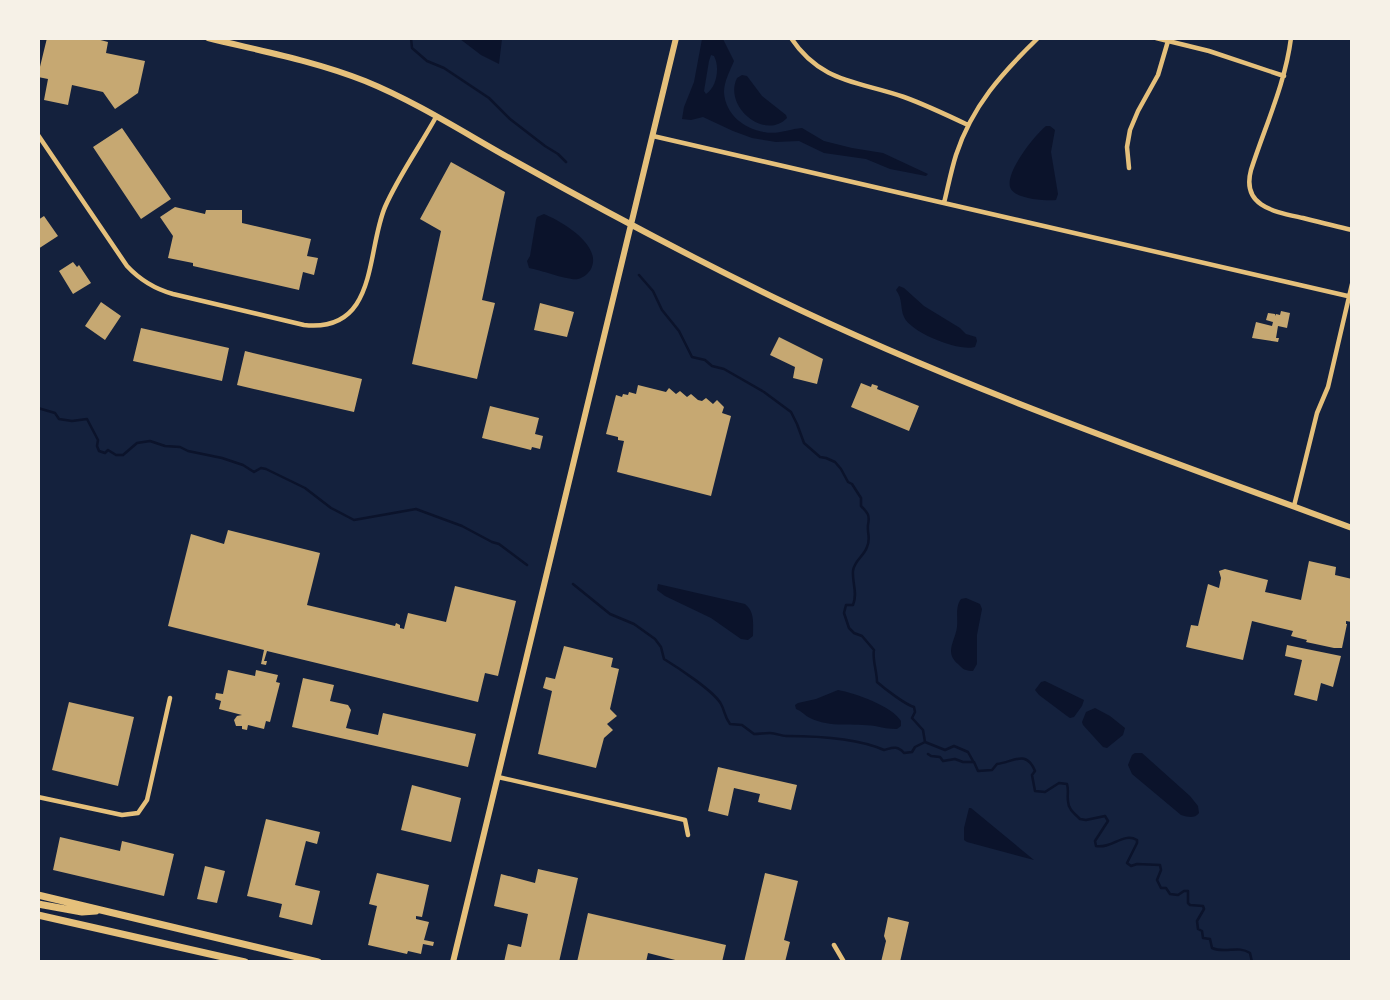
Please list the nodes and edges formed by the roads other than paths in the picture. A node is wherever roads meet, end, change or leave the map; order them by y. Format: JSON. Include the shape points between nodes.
{"nodes":[{"id":1,"x":208,"y":38,"type":"edge"},
{"id":2,"x":676,"y":38,"type":"edge"},
{"id":3,"x":791,"y":38,"type":"edge"},
{"id":4,"x":1038,"y":38,"type":"edge"},
{"id":5,"x":1156,"y":38,"type":"edge"},
{"id":6,"x":1291,"y":38,"type":"edge"},
{"id":7,"x":1168,"y":41,"type":"junction"},
{"id":8,"x":1284,"y":76,"type":"junction"},
{"id":9,"x":436,"y":117,"type":"junction"},
{"id":10,"x":968,"y":125,"type":"junction"},
{"id":11,"x":38,"y":135,"type":"edge"},
{"id":12,"x":653,"y":136,"type":"junction"},
{"id":13,"x":1129,"y":168,"type":"dead end"},
{"id":14,"x":944,"y":203,"type":"junction"},
{"id":15,"x":631,"y":226,"type":"junction"},
{"id":16,"x":1352,"y":230,"type":"edge"},
{"id":17,"x":1352,"y":284,"type":"edge"},
{"id":18,"x":1350,"y":297,"type":"edge"},
{"id":19,"x":1294,"y":506,"type":"junction"},
{"id":20,"x":1352,"y":528,"type":"edge"},
{"id":21,"x":170,"y":698,"type":"dead end"},
{"id":22,"x":498,"y":777,"type":"junction"},
{"id":23,"x":38,"y":797,"type":"edge"},
{"id":24,"x":688,"y":835,"type":"dead end"},
{"id":25,"x":38,"y":895,"type":"edge"},
{"id":26,"x":38,"y":904,"type":"edge"},
{"id":27,"x":107,"y":911,"type":"junction"},
{"id":28,"x":38,"y":915,"type":"edge"},
{"id":29,"x":834,"y":946,"type":"dead end"},
{"id":30,"x":245,"y":961,"type":"edge"},
{"id":31,"x":317,"y":961,"type":"edge"},
{"id":32,"x":453,"y":961,"type":"edge"},
{"id":33,"x":844,"y":961,"type":"edge"}],
"edges":[{"from":1,"to":9,"type":"street","via":[[332,69],[385,89]]},
{"from":2,"to":12,"type":"street"},
{"from":3,"to":10,"type":"street","via":[[808,60],[831,75],[914,101]]},
{"from":4,"to":10,"type":"street","via":[[994,84]]},
{"from":5,"to":7,"type":"street"},
{"from":6,"to":8,"type":"street"},
{"from":7,"to":8,"type":"street"},
{"from":7,"to":13,"type":"street","via":[[1158,75],[1130,130]]},
{"from":8,"to":16,"type":"street","via":[[1251,170],[1251,191],[1274,212]]},
{"from":9,"to":11,"type":"street","via":[[384,209],[360,300],[343,318],[319,326],[173,294],[144,282],[127,266]]},
{"from":9,"to":15,"type":"street"},
{"from":10,"to":14,"type":"street"},
{"from":12,"to":14,"type":"street"},
{"from":12,"to":15,"type":"street"},
{"from":14,"to":18,"type":"street"},
{"from":15,"to":19,"type":"street","via":[[874,343]]},
{"from":15,"to":22,"type":"street"},
{"from":17,"to":18,"type":"street"},
{"from":18,"to":19,"type":"street"},
{"from":19,"to":20,"type":"street"},
{"from":21,"to":23,"type":"street","via":[[146,800],[138,813],[122,815]]},
{"from":22,"to":24,"type":"street","via":[[685,820]]},
{"from":22,"to":32,"type":"street"},
{"from":25,"to":27,"type":"main road"},
{"from":26,"to":27,"type":"main road","via":[[82,912]]},
{"from":27,"to":31,"type":"main road"},
{"from":28,"to":30,"type":"main road"},
{"from":29,"to":33,"type":"street"}]}
